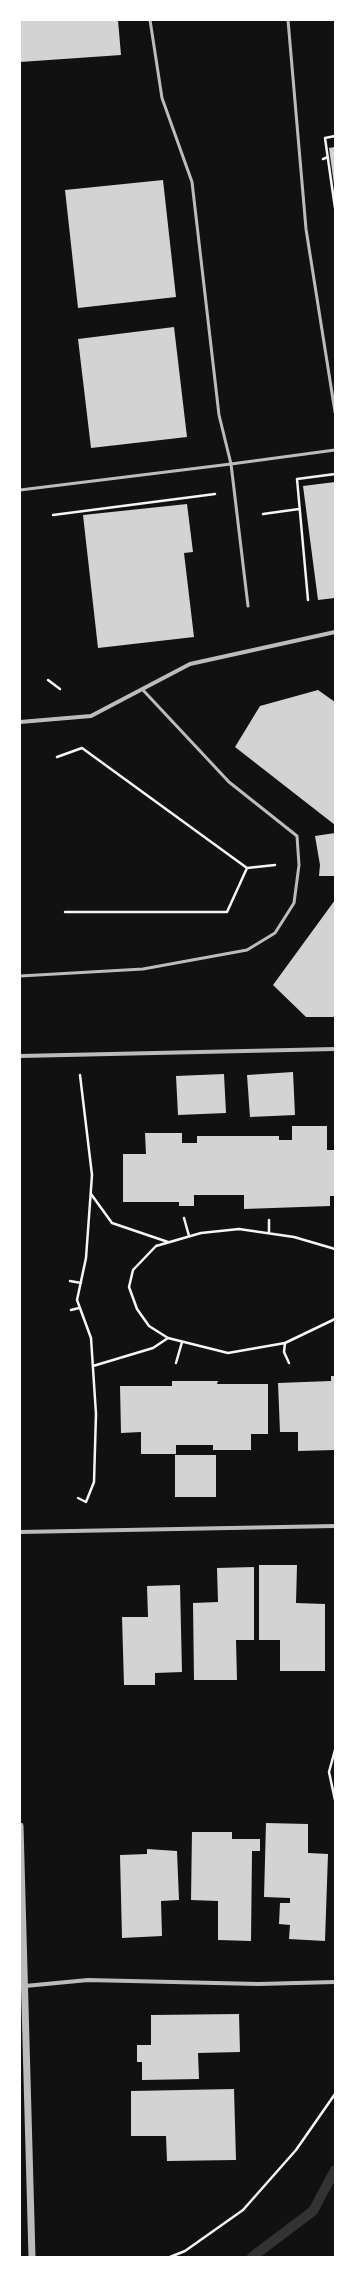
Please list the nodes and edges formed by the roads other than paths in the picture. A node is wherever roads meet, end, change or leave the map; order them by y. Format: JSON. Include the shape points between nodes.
{"nodes":[{"id":1,"x":150,"y":20,"type":"edge"},
{"id":2,"x":288,"y":20,"type":"edge"},
{"id":3,"x":335,"y":412,"type":"edge"},
{"id":4,"x":335,"y":450,"type":"edge"},
{"id":5,"x":231,"y":464,"type":"junction"},
{"id":6,"x":20,"y":490,"type":"edge"},
{"id":7,"x":248,"y":606,"type":"dead end"},
{"id":8,"x":335,"y":632,"type":"edge"},
{"id":9,"x":142,"y":689,"type":"junction"},
{"id":10,"x":20,"y":722,"type":"edge"},
{"id":11,"x":20,"y":976,"type":"edge"},
{"id":12,"x":335,"y":1049,"type":"edge"},
{"id":13,"x":20,"y":1056,"type":"edge"},
{"id":14,"x":335,"y":1526,"type":"edge"},
{"id":15,"x":20,"y":1532,"type":"edge"},
{"id":16,"x":20,"y":1826,"type":"edge"},
{"id":17,"x":335,"y":1982,"type":"edge"},
{"id":18,"x":25,"y":1986,"type":"junction"},
{"id":19,"x":32,"y":2257,"type":"edge"}],
"edges":[{"from":1,"to":5,"type":"lane","via":[[162,98],[192,182],[219,415]]},
{"from":2,"to":3,"type":"lane","via":[[306,229]]},
{"from":4,"to":5,"type":"lane"},
{"from":5,"to":6,"type":"lane"},
{"from":5,"to":7,"type":"lane"},
{"from":8,"to":9,"type":"street","via":[[190,664]]},
{"from":9,"to":10,"type":"street","via":[[91,716]]},
{"from":9,"to":11,"type":"lane","via":[[229,782],[297,836],[299,864],[294,903],[275,933],[247,950],[143,969]]},
{"from":12,"to":13,"type":"street"},
{"from":14,"to":15,"type":"street"},
{"from":16,"to":18,"type":"street"},
{"from":17,"to":18,"type":"street","via":[[258,1984],[88,1980]]},
{"from":18,"to":19,"type":"street"}]}
